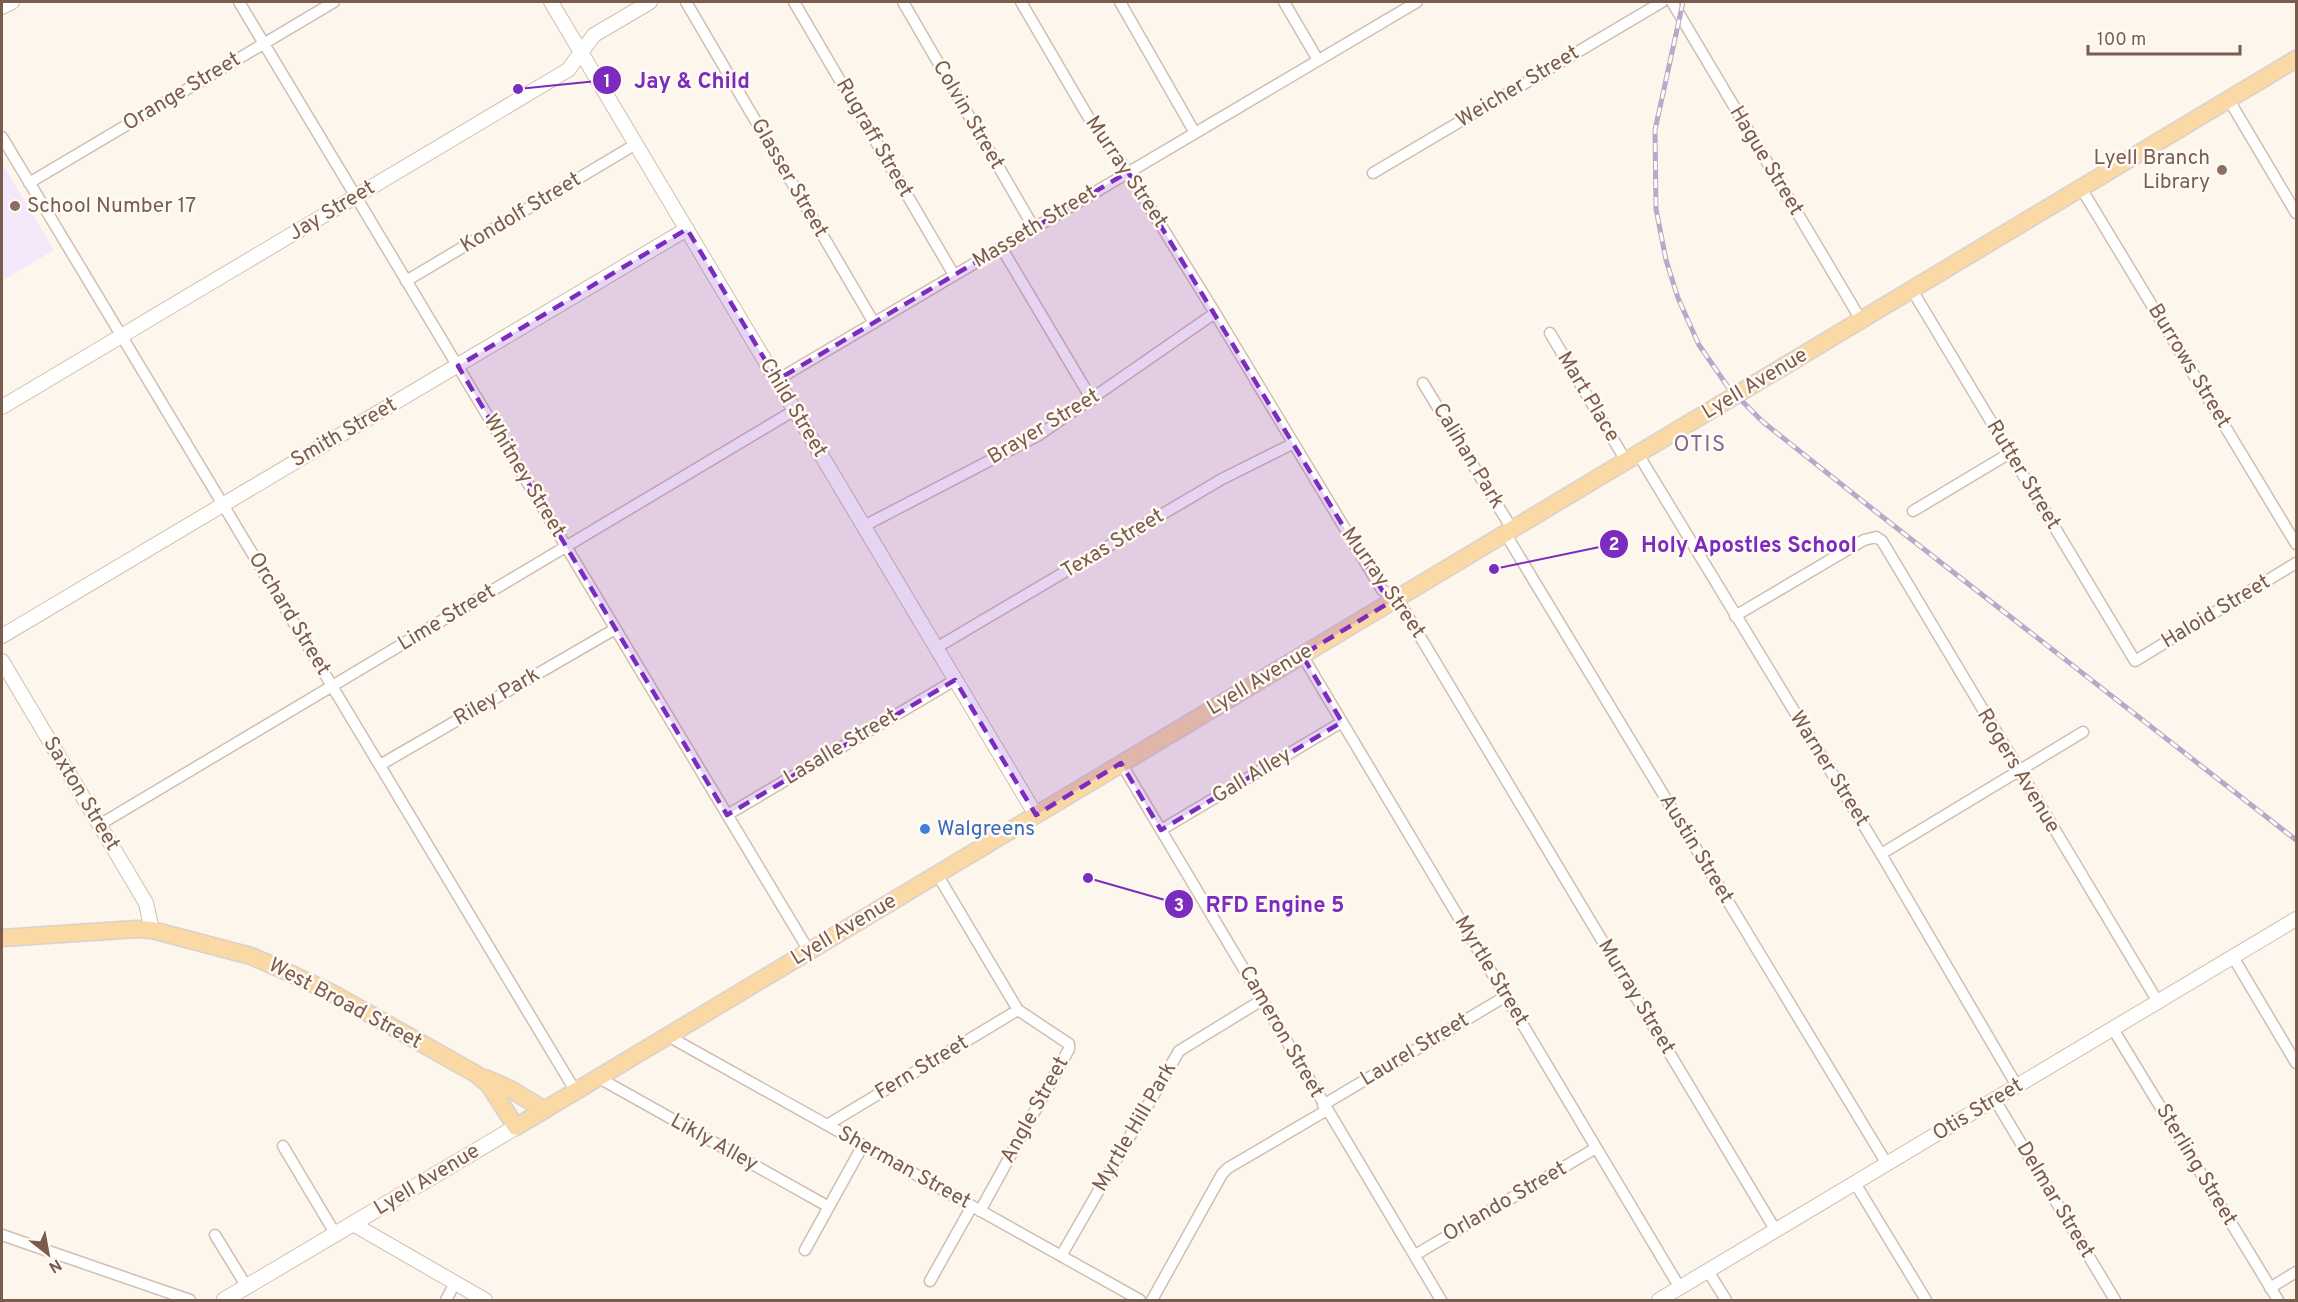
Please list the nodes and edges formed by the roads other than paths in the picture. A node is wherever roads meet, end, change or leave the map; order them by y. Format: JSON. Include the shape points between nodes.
{"nodes":[{"id":1,"x":12,"y":2,"type":"edge"},
{"id":2,"x":239,"y":2,"type":"edge"},
{"id":3,"x":334,"y":2,"type":"edge"},
{"id":4,"x":551,"y":2,"type":"edge"},
{"id":5,"x":650,"y":2,"type":"edge"},
{"id":6,"x":686,"y":2,"type":"edge"},
{"id":7,"x":794,"y":2,"type":"edge"},
{"id":8,"x":903,"y":2,"type":"edge"},
{"id":9,"x":1021,"y":2,"type":"edge"},
{"id":10,"x":1120,"y":2,"type":"edge"},
{"id":11,"x":1284,"y":2,"type":"edge"},
{"id":12,"x":1417,"y":2,"type":"edge"},
{"id":13,"x":1662,"y":2,"type":"edge"},
{"id":14,"x":1671,"y":2,"type":"edge"},
{"id":15,"x":2,"y":8,"type":"edge"},
{"id":16,"x":264,"y":43,"type":"junction"},
{"id":17,"x":582,"y":53,"type":"junction"},
{"id":18,"x":2296,"y":59,"type":"edge"},
{"id":19,"x":1318,"y":60,"type":"junction"},
{"id":20,"x":2229,"y":100,"type":"junction"},
{"id":21,"x":1196,"y":133,"type":"junction"},
{"id":22,"x":2,"y":137,"type":"edge"},
{"id":23,"x":636,"y":144,"type":"junction"},
{"id":24,"x":1128,"y":172,"type":"junction"},
{"id":25,"x":1373,"y":172,"type":"dead end"},
{"id":26,"x":29,"y":183,"type":"junction"},
{"id":27,"x":2081,"y":188,"type":"junction"},
{"id":28,"x":356,"y":196,"type":"junction"},
{"id":29,"x":2296,"y":213,"type":"edge"},
{"id":30,"x":1034,"y":228,"type":"junction"},
{"id":31,"x":687,"y":229,"type":"junction"},
{"id":32,"x":1001,"y":247,"type":"junction"},
{"id":33,"x":954,"y":275,"type":"junction"},
{"id":34,"x":406,"y":281,"type":"junction"},
{"id":35,"x":1912,"y":290,"type":"junction"},
{"id":36,"x":1215,"y":313,"type":"junction"},
{"id":37,"x":1861,"y":320,"type":"junction"},
{"id":38,"x":874,"y":322,"type":"junction"},
{"id":39,"x":1550,"y":333,"type":"dead end"},
{"id":40,"x":121,"y":336,"type":"junction"},
{"id":41,"x":458,"y":366,"type":"junction"},
{"id":42,"x":777,"y":380,"type":"junction"},
{"id":43,"x":1423,"y":383,"type":"dead end"},
{"id":44,"x":1092,"y":400,"type":"junction"},
{"id":45,"x":2,"y":407,"type":"edge"},
{"id":46,"x":795,"y":410,"type":"junction"},
{"id":47,"x":1292,"y":444,"type":"junction"},
{"id":48,"x":2010,"y":453,"type":"junction"},
{"id":49,"x":1632,"y":457,"type":"junction"},
{"id":50,"x":223,"y":505,"type":"junction"},
{"id":51,"x":1913,"y":511,"type":"dead end"},
{"id":52,"x":864,"y":526,"type":"junction"},
{"id":53,"x":1509,"y":531,"type":"junction"},
{"id":54,"x":2296,"y":544,"type":"edge"},
{"id":55,"x":566,"y":547,"type":"junction"},
{"id":56,"x":2296,"y":563,"type":"edge"},
{"id":57,"x":1397,"y":598,"type":"junction"},
{"id":58,"x":1734,"y":616,"type":"junction"},
{"id":59,"x":615,"y":629,"type":"junction"},
{"id":60,"x":2,"y":636,"type":"edge"},
{"id":61,"x":936,"y":648,"type":"junction"},
{"id":62,"x":1302,"y":655,"type":"junction"},
{"id":63,"x":2,"y":661,"type":"edge"},
{"id":64,"x":2135,"y":661,"type":"joint"},
{"id":65,"x":955,"y":680,"type":"junction"},
{"id":66,"x":332,"y":686,"type":"junction"},
{"id":67,"x":1342,"y":722,"type":"junction"},
{"id":68,"x":2083,"y":732,"type":"dead end"},
{"id":69,"x":1121,"y":763,"type":"junction"},
{"id":70,"x":380,"y":765,"type":"junction"},
{"id":71,"x":2018,"y":770,"type":"junction"},
{"id":72,"x":727,"y":815,"type":"junction"},
{"id":73,"x":1036,"y":815,"type":"junction"},
{"id":74,"x":99,"y":825,"type":"junction"},
{"id":75,"x":1161,"y":830,"type":"junction"},
{"id":76,"x":1881,"y":854,"type":"junction"},
{"id":77,"x":937,"y":874,"type":"junction"},
{"id":78,"x":2296,"y":919,"type":"edge"},
{"id":79,"x":152,"y":930,"type":"junction"},
{"id":80,"x":2,"y":938,"type":"edge"},
{"id":81,"x":808,"y":951,"type":"junction"},
{"id":82,"x":2233,"y":957,"type":"junction"},
{"id":83,"x":1506,"y":996,"type":"junction"},
{"id":84,"x":1262,"y":1000,"type":"junction"},
{"id":85,"x":2158,"y":1002,"type":"junction"},
{"id":86,"x":1018,"y":1010,"type":"junction"},
{"id":87,"x":2114,"y":1029,"type":"junction"},
{"id":88,"x":668,"y":1036,"type":"junction"},
{"id":89,"x":2296,"y":1063,"type":"edge"},
{"id":90,"x":476,"y":1074,"type":"junction"},
{"id":91,"x":599,"y":1078,"type":"junction"},
{"id":92,"x":2017,"y":1086,"type":"junction"},
{"id":93,"x":576,"y":1092,"type":"junction"},
{"id":94,"x":1995,"y":1100,"type":"junction"},
{"id":95,"x":1325,"y":1108,"type":"junction"},
{"id":96,"x":545,"y":1110,"type":"junction"},
{"id":97,"x":827,"y":1125,"type":"junction"},
{"id":98,"x":516,"y":1127,"type":"junction"},
{"id":99,"x":864,"y":1145,"type":"junction"},
{"id":100,"x":283,"y":1146,"type":"dead end"},
{"id":101,"x":1596,"y":1148,"type":"junction"},
{"id":102,"x":1887,"y":1164,"type":"junction"},
{"id":103,"x":1855,"y":1183,"type":"junction"},
{"id":104,"x":829,"y":1207,"type":"junction"},
{"id":105,"x":976,"y":1208,"type":"junction"},
{"id":106,"x":353,"y":1224,"type":"junction"},
{"id":107,"x":1776,"y":1231,"type":"junction"},
{"id":108,"x":2,"y":1235,"type":"edge"},
{"id":109,"x":215,"y":1235,"type":"dead end"},
{"id":110,"x":336,"y":1235,"type":"junction"},
{"id":111,"x":805,"y":1250,"type":"dead end"},
{"id":112,"x":1415,"y":1255,"type":"junction"},
{"id":113,"x":1061,"y":1256,"type":"junction"},
{"id":114,"x":1708,"y":1271,"type":"junction"},
{"id":115,"x":2296,"y":1272,"type":"edge"},
{"id":116,"x":930,"y":1281,"type":"dead end"},
{"id":117,"x":455,"y":1283,"type":"junction"},
{"id":118,"x":247,"y":1287,"type":"junction"},
{"id":119,"x":1680,"y":1288,"type":"junction"},
{"id":120,"x":2270,"y":1288,"type":"junction"},
{"id":121,"x":190,"y":1300,"type":"edge"},
{"id":122,"x":224,"y":1300,"type":"edge"},
{"id":123,"x":446,"y":1300,"type":"edge"},
{"id":124,"x":485,"y":1300,"type":"edge"},
{"id":125,"x":1140,"y":1300,"type":"edge"},
{"id":126,"x":1152,"y":1300,"type":"edge"},
{"id":127,"x":1441,"y":1300,"type":"edge"},
{"id":128,"x":1659,"y":1300,"type":"edge"},
{"id":129,"x":1726,"y":1300,"type":"edge"},
{"id":130,"x":1926,"y":1300,"type":"edge"},
{"id":131,"x":2115,"y":1300,"type":"edge"},
{"id":132,"x":2278,"y":1300,"type":"edge"}],
"edges":[{"from":1,"to":15,"type":"street"},
{"from":2,"to":16,"type":"street","name":"Whitney Street"},
{"from":3,"to":16,"type":"street","name":"Orange Street"},
{"from":4,"to":17,"type":"street","name":"Child Street"},
{"from":5,"to":17,"type":"street","name":"Jay Street","via":[[594,34]]},
{"from":6,"to":38,"type":"street","name":"Glasser Street"},
{"from":7,"to":33,"type":"street","name":"Rugraff Street"},
{"from":8,"to":30,"type":"street","name":"Colvin Street"},
{"from":9,"to":24,"type":"street","name":"Murray Street","via":[[1090,120]]},
{"from":10,"to":21,"type":"street"},
{"from":11,"to":19,"type":"street"},
{"from":12,"to":19,"type":"street","name":"Masseth Street"},
{"from":13,"to":25,"type":"street","name":"Weicher Street"},
{"from":14,"to":37,"type":"street","name":"Hague Street"},
{"from":16,"to":26,"type":"street","name":"Orange Street"},
{"from":16,"to":28,"type":"street","name":"Whitney Street"},
{"from":17,"to":23,"type":"street","name":"Child Street"},
{"from":17,"to":28,"type":"street","name":"Jay Street","via":[[568,70]]},
{"from":18,"to":20,"type":"main road","name":"Lyell Avenue"},
{"from":19,"to":21,"type":"street","name":"Masseth Street"},
{"from":20,"to":27,"type":"main road","name":"Lyell Avenue"},
{"from":20,"to":29,"type":"street"},
{"from":21,"to":24,"type":"street","name":"Masseth Street"},
{"from":22,"to":26,"type":"street","name":"Orchard Street"},
{"from":23,"to":31,"type":"street","name":"Child Street"},
{"from":23,"to":34,"type":"street","name":"Kondolf Street"},
{"from":24,"to":30,"type":"street","name":"Masseth Street"},
{"from":24,"to":36,"type":"street","name":"Murray Street"},
{"from":26,"to":40,"type":"street","name":"Orchard Street"},
{"from":27,"to":35,"type":"main road","name":"Lyell Avenue"},
{"from":27,"to":54,"type":"street","name":"Burrows Street"},
{"from":28,"to":34,"type":"street","name":"Whitney Street"},
{"from":28,"to":40,"type":"street","name":"Jay Street"},
{"from":30,"to":32,"type":"street","name":"Masseth Street"},
{"from":31,"to":41,"type":"street","name":"Smith Street"},
{"from":31,"to":42,"type":"street","name":"Child Street"},
{"from":32,"to":33,"type":"street","name":"Masseth Street"},
{"from":32,"to":44,"type":"street"},
{"from":33,"to":38,"type":"street","name":"Masseth Street"},
{"from":34,"to":41,"type":"street","name":"Whitney Street"},
{"from":35,"to":37,"type":"main road","name":"Lyell Avenue"},
{"from":35,"to":48,"type":"street","name":"Rutter Street"},
{"from":36,"to":44,"type":"street","name":"Brayer Street"},
{"from":36,"to":47,"type":"street","name":"Murray Street"},
{"from":37,"to":49,"type":"main road","name":"Lyell Avenue"},
{"from":38,"to":42,"type":"street","name":"Masseth Street"},
{"from":39,"to":49,"type":"street","name":"Mart Place"},
{"from":40,"to":45,"type":"street","name":"Jay Street"},
{"from":40,"to":50,"type":"street","name":"Orchard Street"},
{"from":41,"to":50,"type":"street","name":"Smith Street"},
{"from":41,"to":55,"type":"street","name":"Whitney Street"},
{"from":42,"to":46,"type":"street","name":"Child Street"},
{"from":43,"to":53,"type":"street","name":"Calihan Park"},
{"from":44,"to":52,"type":"street","name":"Brayer Street","via":[[1038,435]]},
{"from":46,"to":52,"type":"street","name":"Child Street"},
{"from":46,"to":55,"type":"street","name":"Lime Street"},
{"from":47,"to":57,"type":"street","name":"Murray Street","via":[[1382,590]]},
{"from":47,"to":61,"type":"street","name":"Texas Street","via":[[1222,479]]},
{"from":48,"to":51,"type":"street"},
{"from":48,"to":64,"type":"street","name":"Rutter Street"},
{"from":49,"to":53,"type":"main road","name":"Lyell Avenue"},
{"from":49,"to":58,"type":"street","name":"Warner Street"},
{"from":50,"to":60,"type":"street","name":"Smith Street"},
{"from":50,"to":66,"type":"street","name":"Orchard Street"},
{"from":52,"to":61,"type":"street","name":"Child Street"},
{"from":53,"to":57,"type":"main road","name":"Lyell Avenue"},
{"from":53,"to":102,"type":"street","name":"Austin Street"},
{"from":55,"to":59,"type":"street","name":"Whitney Street"},
{"from":55,"to":66,"type":"street","name":"Lime Street"},
{"from":56,"to":64,"type":"street","name":"Haloid Street"},
{"from":57,"to":62,"type":"main road","name":"Lyell Avenue"},
{"from":57,"to":107,"type":"street","name":"Murray Street"},
{"from":58,"to":71,"type":"street","name":"Rogers Avenue","via":[[1864,540],[1880,539]]},
{"from":58,"to":76,"type":"street","name":"Warner Street"},
{"from":59,"to":70,"type":"street","name":"Riley Park"},
{"from":59,"to":72,"type":"street","name":"Whitney Street"},
{"from":61,"to":65,"type":"street","name":"Child Street"},
{"from":62,"to":67,"type":"street","name":"Myrtle Street"},
{"from":62,"to":69,"type":"main road","name":"Lyell Avenue"},
{"from":63,"to":74,"type":"street","name":"Saxton Street"},
{"from":65,"to":72,"type":"street","name":"Lasalle Street"},
{"from":65,"to":73,"type":"street","name":"Child Street"},
{"from":66,"to":70,"type":"street","name":"Orchard Street"},
{"from":66,"to":74,"type":"street","name":"Lime Street"},
{"from":67,"to":75,"type":"street","name":"Gall Alley"},
{"from":67,"to":83,"type":"street","name":"Myrtle Street"},
{"from":68,"to":71,"type":"street"},
{"from":69,"to":73,"type":"main road","name":"Lyell Avenue"},
{"from":69,"to":75,"type":"street","name":"Cameron Street"},
{"from":70,"to":93,"type":"street","name":"Orchard Street"},
{"from":71,"to":76,"type":"street"},
{"from":71,"to":85,"type":"street","name":"Rogers Avenue"},
{"from":72,"to":81,"type":"street","name":"Whitney Street"},
{"from":73,"to":77,"type":"main road","name":"Lyell Avenue"},
{"from":74,"to":79,"type":"street","name":"Saxton Street","via":[[146,903]]},
{"from":75,"to":84,"type":"street","name":"Cameron Street"},
{"from":76,"to":92,"type":"street","name":"Warner Street"},
{"from":77,"to":81,"type":"main road","name":"Lyell Avenue"},
{"from":77,"to":86,"type":"street","name":"Angle Street"},
{"from":78,"to":82,"type":"street","name":"Otis Street"},
{"from":79,"to":80,"type":"main road","name":"West Broad Street","via":[[111,929]]},
{"from":79,"to":90,"type":"main road","name":"West Broad Street","via":[[251,956],[283,970]]},
{"from":81,"to":88,"type":"main road","name":"Lyell Avenue"},
{"from":82,"to":85,"type":"street","name":"Otis Street"},
{"from":82,"to":89,"type":"street"},
{"from":83,"to":95,"type":"street","name":"Laurel Street"},
{"from":83,"to":101,"type":"street","name":"Myrtle Street"},
{"from":84,"to":95,"type":"street","name":"Cameron Street"},
{"from":84,"to":113,"type":"street","name":"Myrtle Hill Park","via":[[1179,1051]]},
{"from":85,"to":87,"type":"street","name":"Otis Street"},
{"from":86,"to":97,"type":"street","name":"Fern Street"},
{"from":86,"to":105,"type":"street","name":"Angle Street","via":[[1064,1039],[1069,1049]]},
{"from":87,"to":92,"type":"street","name":"Otis Street"},
{"from":87,"to":120,"type":"street","name":"Sterling Street"},
{"from":88,"to":91,"type":"main road","name":"Lyell Avenue"},
{"from":88,"to":97,"type":"street","name":"Sherman Street"},
{"from":90,"to":96,"type":"main road"},
{"from":90,"to":98,"type":"main road","name":"West Broad Street","via":[[489,1085]]},
{"from":91,"to":93,"type":"main road","name":"Lyell Avenue"},
{"from":91,"to":104,"type":"street","name":"Likly Alley"},
{"from":92,"to":94,"type":"street","name":"Otis Street"},
{"from":93,"to":96,"type":"main road","name":"Lyell Avenue"},
{"from":94,"to":102,"type":"street","name":"Otis Street"},
{"from":94,"to":131,"type":"street","name":"Delmar Street"},
{"from":95,"to":112,"type":"street","name":"Cameron Street"},
{"from":95,"to":126,"type":"street","name":"Laurel Street","via":[[1222,1174]]},
{"from":96,"to":98,"type":"main road","name":"Lyell Avenue"},
{"from":97,"to":99,"type":"street","name":"Sherman Street"},
{"from":98,"to":106,"type":"main road","name":"Lyell Avenue"},
{"from":99,"to":104,"type":"street"},
{"from":99,"to":105,"type":"street","name":"Sherman Street"},
{"from":100,"to":110,"type":"street"},
{"from":101,"to":112,"type":"street","name":"Orlando Street"},
{"from":101,"to":119,"type":"street","name":"Myrtle Street"},
{"from":102,"to":103,"type":"street","name":"Otis Street"},
{"from":103,"to":107,"type":"street","name":"Otis Street"},
{"from":103,"to":130,"type":"street"},
{"from":104,"to":111,"type":"street"},
{"from":105,"to":113,"type":"street","name":"Sherman Street"},
{"from":105,"to":116,"type":"street"},
{"from":106,"to":110,"type":"main road","name":"Lyell Avenue"},
{"from":106,"to":117,"type":"street"},
{"from":107,"to":114,"type":"street","name":"Otis Street"},
{"from":108,"to":121,"type":"street"},
{"from":109,"to":118,"type":"street"},
{"from":110,"to":118,"type":"main road","name":"Lyell Avenue"},
{"from":112,"to":127,"type":"street","name":"Cameron Street"},
{"from":113,"to":125,"type":"street","name":"Sherman Street"},
{"from":114,"to":119,"type":"street","name":"Otis Street"},
{"from":114,"to":129,"type":"street"},
{"from":115,"to":120,"type":"street"},
{"from":117,"to":123,"type":"street"},
{"from":117,"to":124,"type":"street"},
{"from":118,"to":122,"type":"main road","name":"Lyell Avenue"},
{"from":119,"to":128,"type":"street","name":"Otis Street"},
{"from":120,"to":132,"type":"street","name":"Sterling Street"}]}
